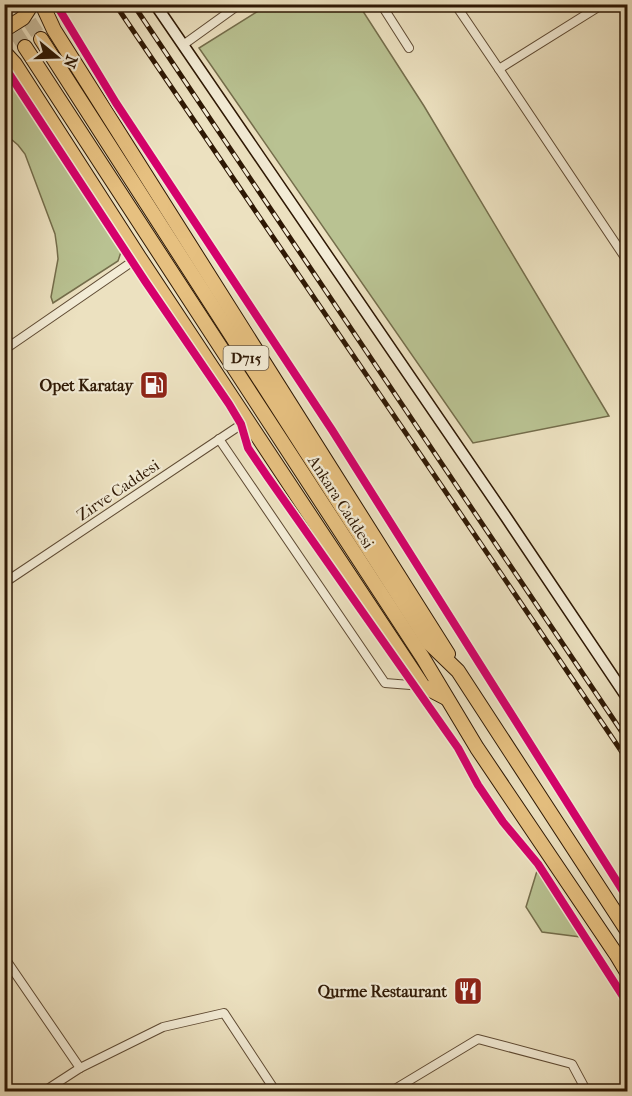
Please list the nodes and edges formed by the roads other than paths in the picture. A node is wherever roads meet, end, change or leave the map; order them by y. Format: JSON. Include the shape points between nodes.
{"nodes":[{"id":1,"x":32,"y":4,"type":"edge"},
{"id":2,"x":42,"y":4,"type":"edge"},
{"id":3,"x":155,"y":4,"type":"edge"},
{"id":4,"x":240,"y":4,"type":"edge"},
{"id":5,"x":381,"y":4,"type":"edge"},
{"id":6,"x":455,"y":4,"type":"edge"},
{"id":7,"x":603,"y":4,"type":"edge"},
{"id":8,"x":4,"y":30,"type":"edge"},
{"id":9,"x":41,"y":39,"type":"tunnel mouth"},
{"id":10,"x":183,"y":45,"type":"junction"},
{"id":11,"x":25,"y":47,"type":"tunnel mouth"},
{"id":12,"x":409,"y":48,"type":"dead end"},
{"id":13,"x":4,"y":52,"type":"edge"},
{"id":14,"x":499,"y":69,"type":"junction"},
{"id":15,"x":139,"y":257,"type":"junction"},
{"id":16,"x":627,"y":262,"type":"edge"},
{"id":17,"x":4,"y":350,"type":"edge"},
{"id":18,"x":248,"y":420,"type":"junction"},
{"id":19,"x":219,"y":439,"type":"junction"},
{"id":20,"x":4,"y":583,"type":"edge"},
{"id":21,"x":458,"y":671,"type":"junction"},
{"id":22,"x":423,"y":686,"type":"junction"},
{"id":23,"x":446,"y":698,"type":"junction"},
{"id":24,"x":627,"y":699,"type":"edge"},
{"id":25,"x":627,"y":932,"type":"edge"},
{"id":26,"x":4,"y":957,"type":"edge"},
{"id":27,"x":627,"y":974,"type":"edge"},
{"id":28,"x":80,"y":1068,"type":"junction"},
{"id":29,"x":43,"y":1092,"type":"edge"},
{"id":30,"x":276,"y":1092,"type":"edge"},
{"id":31,"x":390,"y":1092,"type":"edge"},
{"id":32,"x":587,"y":1092,"type":"edge"}],
"edges":[{"from":1,"to":8,"type":"highway","via":[[23,18]]},
{"from":2,"to":21,"type":"highway","via":[[54,30]]},
{"from":3,"to":10,"type":"street"},
{"from":4,"to":10,"type":"street"},
{"from":5,"to":12,"type":"street"},
{"from":6,"to":14,"type":"street"},
{"from":7,"to":14,"type":"street"},
{"from":9,"to":21,"type":"highway","name":"Ankara Caddesi","number":"D715","via":[[429,643]]},
{"from":10,"to":24,"type":"street"},
{"from":11,"to":23,"type":"highway","name":"Ankara Caddesi","number":"D715"},
{"from":13,"to":15,"type":"highway","number":"D715","via":[[15,63]]},
{"from":14,"to":16,"type":"street"},
{"from":15,"to":17,"type":"street"},
{"from":15,"to":18,"type":"highway","number":"D715"},
{"from":18,"to":19,"type":"street","name":"Zirve Caddesi"},
{"from":18,"to":22,"type":"highway","number":"D715"},
{"from":19,"to":20,"type":"street","name":"Zirve Caddesi"},
{"from":19,"to":22,"type":"street","via":[[386,683]]},
{"from":21,"to":25,"type":"highway","name":"Ankara Caddesi","number":"D715"},
{"from":22,"to":23,"type":"highway","number":"D715"},
{"from":23,"to":27,"type":"highway","name":"Ankara Caddesi","number":"D715"},
{"from":26,"to":28,"type":"street"},
{"from":28,"to":29,"type":"street"},
{"from":28,"to":30,"type":"street","via":[[163,1027],[224,1013]]},
{"from":31,"to":32,"type":"street","via":[[478,1040],[572,1064]]}]}
